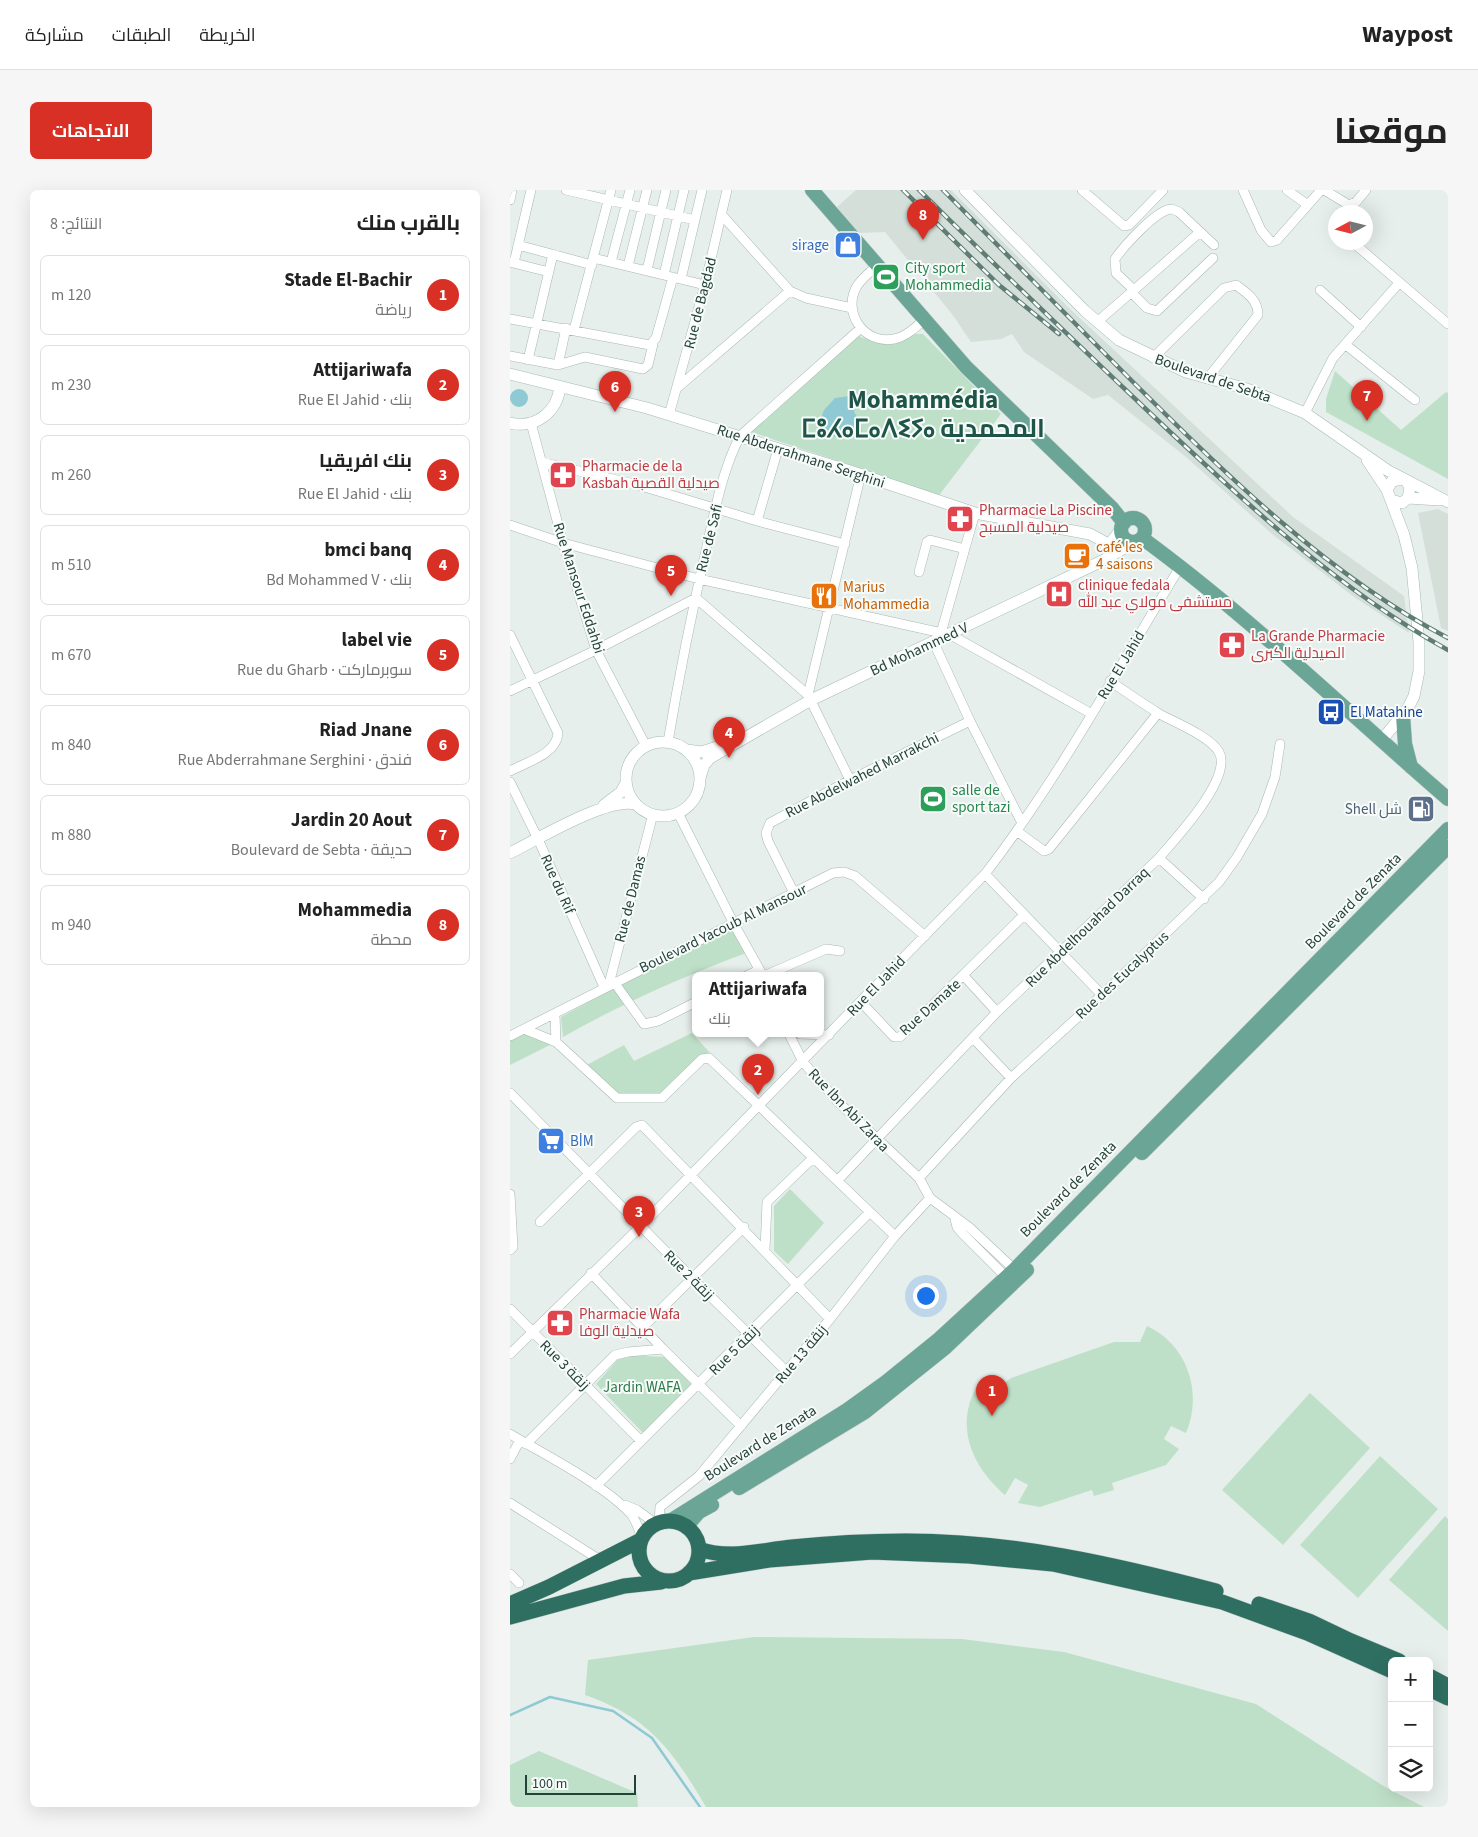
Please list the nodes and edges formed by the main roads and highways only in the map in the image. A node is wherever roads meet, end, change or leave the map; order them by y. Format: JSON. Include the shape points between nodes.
{"nodes":[{"id":1,"x":812,"y":190,"type":"edge"},
{"id":2,"x":1123,"y":526,"type":"junction"},
{"id":3,"x":1139,"y":540,"type":"junction"},
{"id":4,"x":1403,"y":716,"type":"road end"},
{"id":5,"x":1411,"y":766,"type":"junction"},
{"id":6,"x":1448,"y":799,"type":"edge"},
{"id":7,"x":1447,"y":832,"type":"edge"},
{"id":8,"x":1448,"y":847,"type":"edge"},
{"id":9,"x":1328,"y":959,"type":"junction"},
{"id":10,"x":989,"y":1300,"type":"junction"},
{"id":11,"x":662,"y":1523,"type":"junction"},
{"id":12,"x":686,"y":1527,"type":"junction"},
{"id":13,"x":641,"y":1539,"type":"junction"},
{"id":14,"x":699,"y":1549,"type":"junction"},
{"id":15,"x":970,"y":1550,"type":"junction"},
{"id":16,"x":689,"y":1573,"type":"junction"},
{"id":17,"x":666,"y":1581,"type":"junction"},
{"id":18,"x":510,"y":1604,"type":"edge"},
{"id":19,"x":1256,"y":1608,"type":"junction"},
{"id":20,"x":510,"y":1618,"type":"edge"},
{"id":21,"x":1389,"y":1657,"type":"edge"},
{"id":22,"x":1388,"y":1669,"type":"edge"},
{"id":23,"x":1433,"y":1678,"type":"edge"},
{"id":24,"x":1448,"y":1686,"type":"edge"},
{"id":25,"x":1433,"y":1691,"type":"edge"},
{"id":26,"x":1448,"y":1698,"type":"edge"}],
"edges":[{"from":1,"to":2,"type":"main road","via":[[966,368],[1112,508]]},
{"from":2,"to":3,"type":"main road","via":[[1125,539]]},
{"from":2,"to":3,"type":"main road","via":[[1131,519],[1139,520],[1144,526]]},
{"from":3,"to":5,"type":"main road","via":[[1180,567]]},
{"from":4,"to":5,"type":"main road"},
{"from":5,"to":6,"type":"main road"},
{"from":7,"to":9,"type":"main road","name":"Boulevard de Zenata"},
{"from":8,"to":9,"type":"main road","name":"Boulevard de Zenata"},
{"from":9,"to":10,"type":"main road","name":"Boulevard de Zenata"},
{"from":10,"to":11,"type":"main road","name":"Boulevard de Zenata","via":[[846,1410]]},
{"from":10,"to":12,"type":"main road","name":"Boulevard de Zenata","via":[[945,1348],[864,1412],[699,1512]]},
{"from":11,"to":12,"type":"highway"},
{"from":11,"to":13,"type":"highway"},
{"from":12,"to":14,"type":"highway"},
{"from":13,"to":17,"type":"highway","via":[[639,1559],[643,1567],[657,1579]]},
{"from":13,"to":18,"type":"highway","via":[[550,1587]]},
{"from":14,"to":15,"type":"highway","via":[[722,1555],[841,1543],[907,1541]]},
{"from":14,"to":16,"type":"highway","via":[[698,1558]]},
{"from":15,"to":16,"type":"highway","via":[[829,1554]]},
{"from":15,"to":19,"type":"highway","via":[[1043,1551]]},
{"from":16,"to":17,"type":"highway","via":[[679,1580]]},
{"from":17,"to":20,"type":"highway","via":[[635,1583]]},
{"from":19,"to":21,"type":"highway","via":[[1309,1621]]},
{"from":19,"to":22,"type":"highway"},
{"from":23,"to":24,"type":"highway"},
{"from":25,"to":26,"type":"highway"}]}
